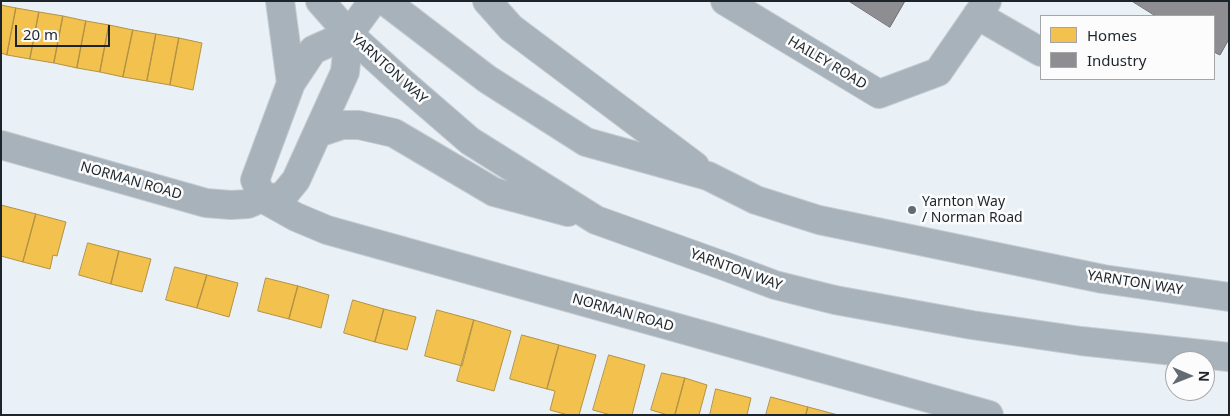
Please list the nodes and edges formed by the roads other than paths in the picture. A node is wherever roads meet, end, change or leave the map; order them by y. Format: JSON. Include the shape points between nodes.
{"nodes":[{"id":1,"x":280,"y":1,"type":"edge"},
{"id":2,"x":320,"y":1,"type":"edge"},
{"id":3,"x":372,"y":1,"type":"edge"},
{"id":4,"x":385,"y":1,"type":"edge"},
{"id":5,"x":487,"y":1,"type":"edge"},
{"id":6,"x":725,"y":1,"type":"edge"},
{"id":7,"x":982,"y":8,"type":"edge"},
{"id":8,"x":350,"y":34,"type":"junction"},
{"id":9,"x":1040,"y":51,"type":"edge"},
{"id":10,"x":291,"y":82,"type":"junction"},
{"id":11,"x":318,"y":133,"type":"junction"},
{"id":12,"x":1,"y":144,"type":"edge"},
{"id":13,"x":708,"y":176,"type":"junction"},
{"id":14,"x":262,"y":198,"type":"junction"},
{"id":15,"x":596,"y":220,"type":"junction"},
{"id":16,"x":1229,"y":297,"type":"edge"},
{"id":17,"x":1229,"y":357,"type":"edge"},
{"id":18,"x":989,"y":415,"type":"edge"}],
"edges":[{"from":1,"to":10,"type":"street"},
{"from":2,"to":8,"type":"street","name":"YARNTON WAY"},
{"from":3,"to":8,"type":"street","name":"NORMAN ROAD"},
{"from":4,"to":13,"type":"street","name":"YARNTON WAY","via":[[487,79],[586,142]]},
{"from":5,"to":13,"type":"street","via":[[511,28]]},
{"from":6,"to":7,"type":"street","name":"HAILEY ROAD","via":[[879,94],[938,72]]},
{"from":7,"to":9,"type":"street"},
{"from":8,"to":10,"type":"street","via":[[313,50]]},
{"from":8,"to":11,"type":"street","name":"NORMAN ROAD","via":[[345,72]]},
{"from":8,"to":15,"type":"street","name":"YARNTON WAY","via":[[470,141]]},
{"from":10,"to":14,"type":"street","via":[[255,180]]},
{"from":11,"to":14,"type":"street","name":"NORMAN ROAD","via":[[296,180],[282,197]]},
{"from":11,"to":15,"type":"street","via":[[342,125],[360,125],[394,133],[494,192]]},
{"from":12,"to":14,"type":"street","name":"NORMAN ROAD","via":[[206,202],[248,204]]},
{"from":13,"to":16,"type":"street","name":"YARNTON WAY","via":[[756,200],[819,220],[1103,279]]},
{"from":14,"to":18,"type":"street","name":"NORMAN ROAD","via":[[326,230]]},
{"from":15,"to":17,"type":"street","name":"YARNTON WAY","via":[[775,285],[835,300],[1081,341]]}]}
